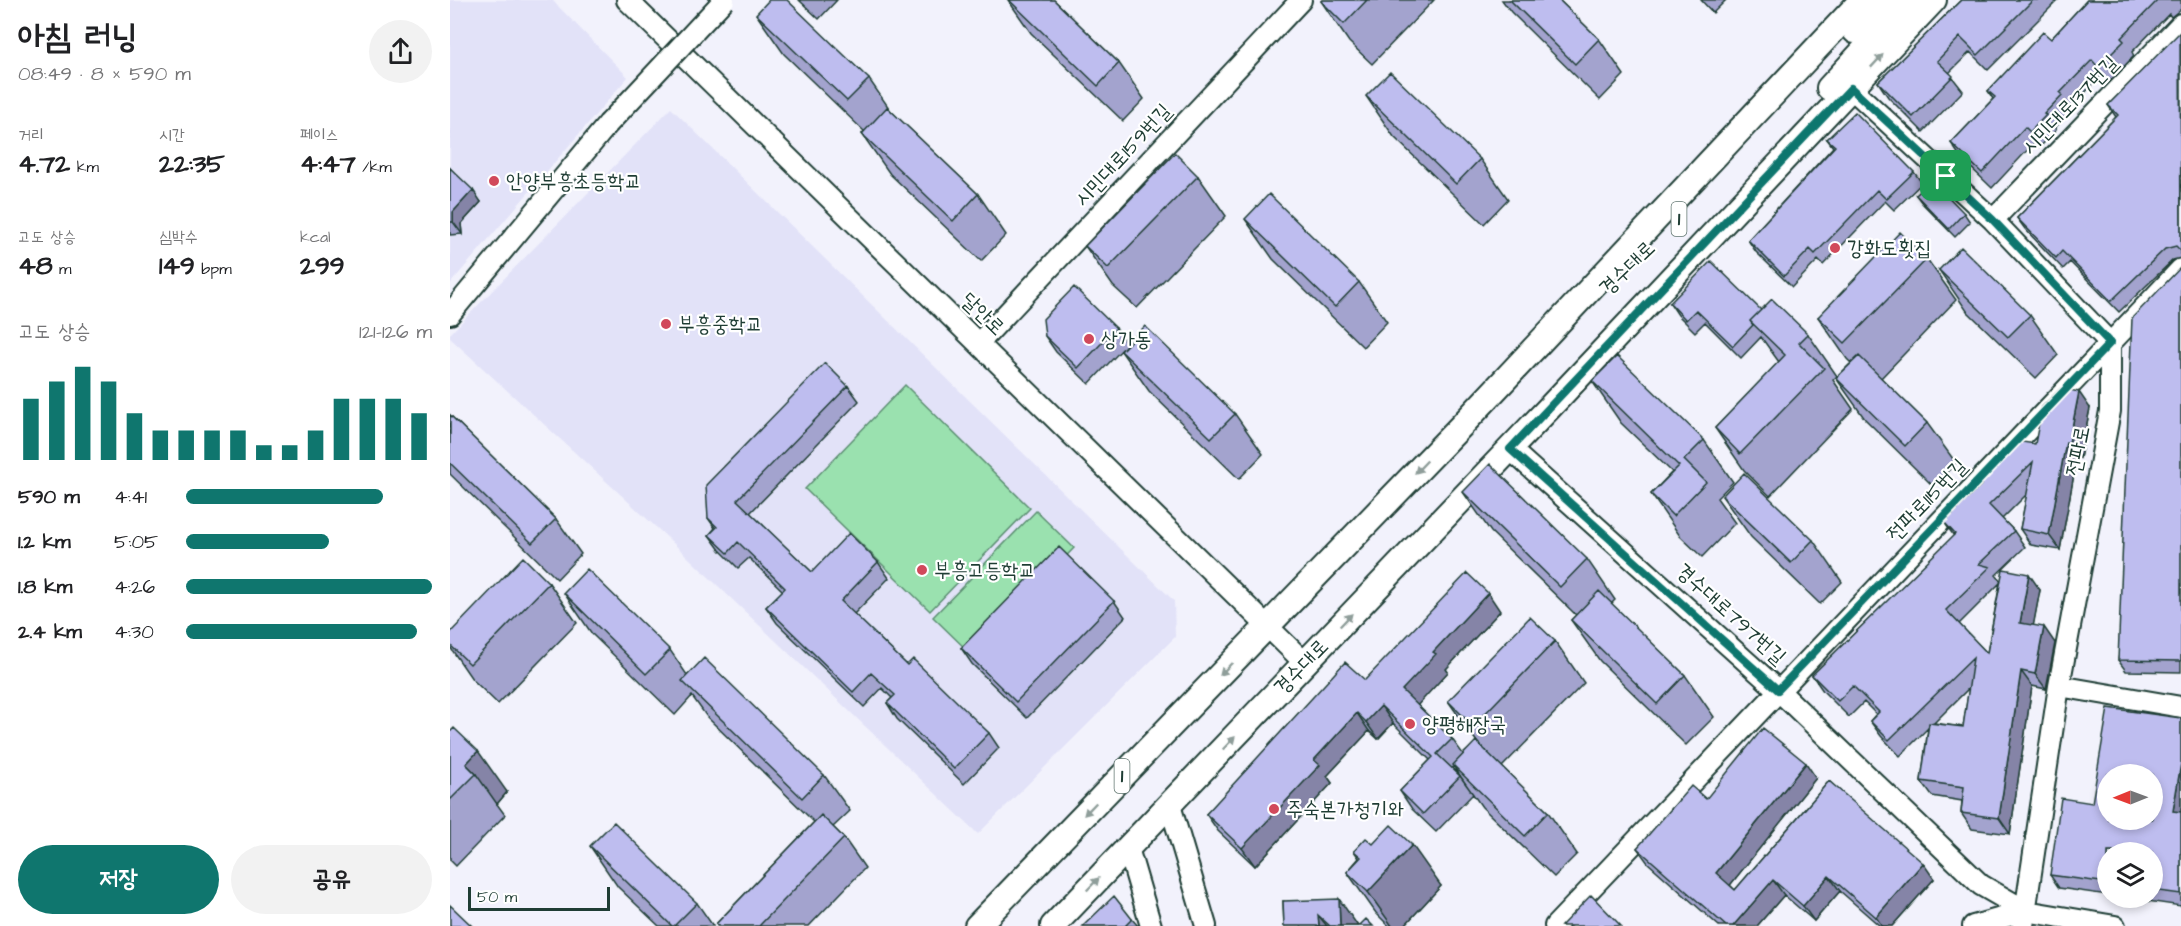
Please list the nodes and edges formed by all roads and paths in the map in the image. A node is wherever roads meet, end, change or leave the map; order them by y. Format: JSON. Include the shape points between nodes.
{"nodes":[{"id":1,"x":627,"y":0,"type":"edge"},
{"id":2,"x":724,"y":0,"type":"edge"},
{"id":3,"x":1301,"y":0,"type":"edge"},
{"id":4,"x":1862,"y":0,"type":"edge"},
{"id":5,"x":1884,"y":0,"type":"edge"},
{"id":6,"x":1910,"y":0,"type":"edge"},
{"id":7,"x":1934,"y":0,"type":"edge"},
{"id":8,"x":2181,"y":24,"type":"edge"},
{"id":9,"x":1851,"y":88,"type":"junction"},
{"id":10,"x":1993,"y":220,"type":"junction"},
{"id":11,"x":2181,"y":269,"type":"edge"},
{"id":12,"x":450,"y":314,"type":"edge"},
{"id":13,"x":979,"y":343,"type":"junction"},
{"id":14,"x":2110,"y":343,"type":"junction"},
{"id":15,"x":1549,"y":408,"type":"junction"},
{"id":16,"x":1462,"y":425,"type":"junction"},
{"id":17,"x":1510,"y":449,"type":"junction"},
{"id":18,"x":1266,"y":627,"type":"junction"},
{"id":19,"x":1305,"y":663,"type":"junction"},
{"id":20,"x":2059,"y":686,"type":"junction"},
{"id":21,"x":1778,"y":690,"type":"junction"},
{"id":22,"x":2181,"y":707,"type":"edge"},
{"id":23,"x":1170,"y":805,"type":"junction"},
{"id":24,"x":1128,"y":848,"type":"junction"},
{"id":25,"x":2025,"y":918,"type":"edge"},
{"id":26,"x":977,"y":926,"type":"edge"},
{"id":27,"x":1053,"y":926,"type":"edge"},
{"id":28,"x":1151,"y":926,"type":"edge"},
{"id":29,"x":1206,"y":926,"type":"edge"},
{"id":30,"x":1556,"y":926,"type":"edge"},
{"id":31,"x":1972,"y":926,"type":"edge"},
{"id":32,"x":2115,"y":926,"type":"edge"}],
"edges":[{"from":1,"to":13,"type":"street","name":"달안로"},
{"from":2,"to":12,"type":"street","bridge":true,"via":[[608,124]]},
{"from":3,"to":13,"type":"street","name":"시민대로159번길"},
{"from":4,"to":16,"type":"main road","name":"경수대로"},
{"from":5,"to":16,"type":"main road","name":"경수대로","number":"1","via":[[1676,222]]},
{"from":6,"to":15,"type":"main road","name":"경수대로","number":"1","via":[[1692,235]]},
{"from":9,"to":7,"type":"main road","name":"경수대로","one_way":true},
{"from":8,"to":10,"type":"street","name":"시민대로137번길"},
{"from":9,"to":10,"type":"street"},
{"from":9,"to":15,"type":"main road","name":"경수대로"},
{"from":10,"to":14,"type":"street"},
{"from":11,"to":14,"type":"street","name":"전파로115번길"},
{"from":13,"to":18,"type":"street","name":"달안로"},
{"from":14,"to":20,"type":"street","name":"전파로","via":[[2110,411]]},
{"from":14,"to":21,"type":"street","name":"전파로115번길"},
{"from":15,"to":17,"type":"main road","name":"경수대로","number":"1"},
{"from":16,"to":18,"type":"main road","name":"경수대로","number":"1","one_way":true},
{"from":19,"to":17,"type":"main road","name":"경수대로","number":"1","one_way":true},
{"from":17,"to":21,"type":"street","name":"경수대로797번길"},
{"from":18,"to":19,"type":"street","name":"달안로"},
{"from":18,"to":26,"type":"main road","name":"경수대로","number":"1","one_way":true},
{"from":23,"to":19,"type":"main road","name":"경수대로","number":"1","one_way":true},
{"from":20,"to":22,"type":"street"},
{"from":20,"to":25,"type":"street","name":"전파로"},
{"from":21,"to":25,"type":"street","name":"경수대로797번길","via":[[1981,885]]},
{"from":21,"to":30,"type":"street","name":"전파로115번길"},
{"from":23,"to":24,"type":"main road","name":"경수대로","number":"1"},
{"from":23,"to":29,"type":"street"},
{"from":27,"to":24,"type":"main road","name":"경수대로","number":"1","one_way":true},
{"from":24,"to":28,"type":"street"},
{"from":25,"to":31,"type":"street"},
{"from":25,"to":32,"type":"street"}]}
